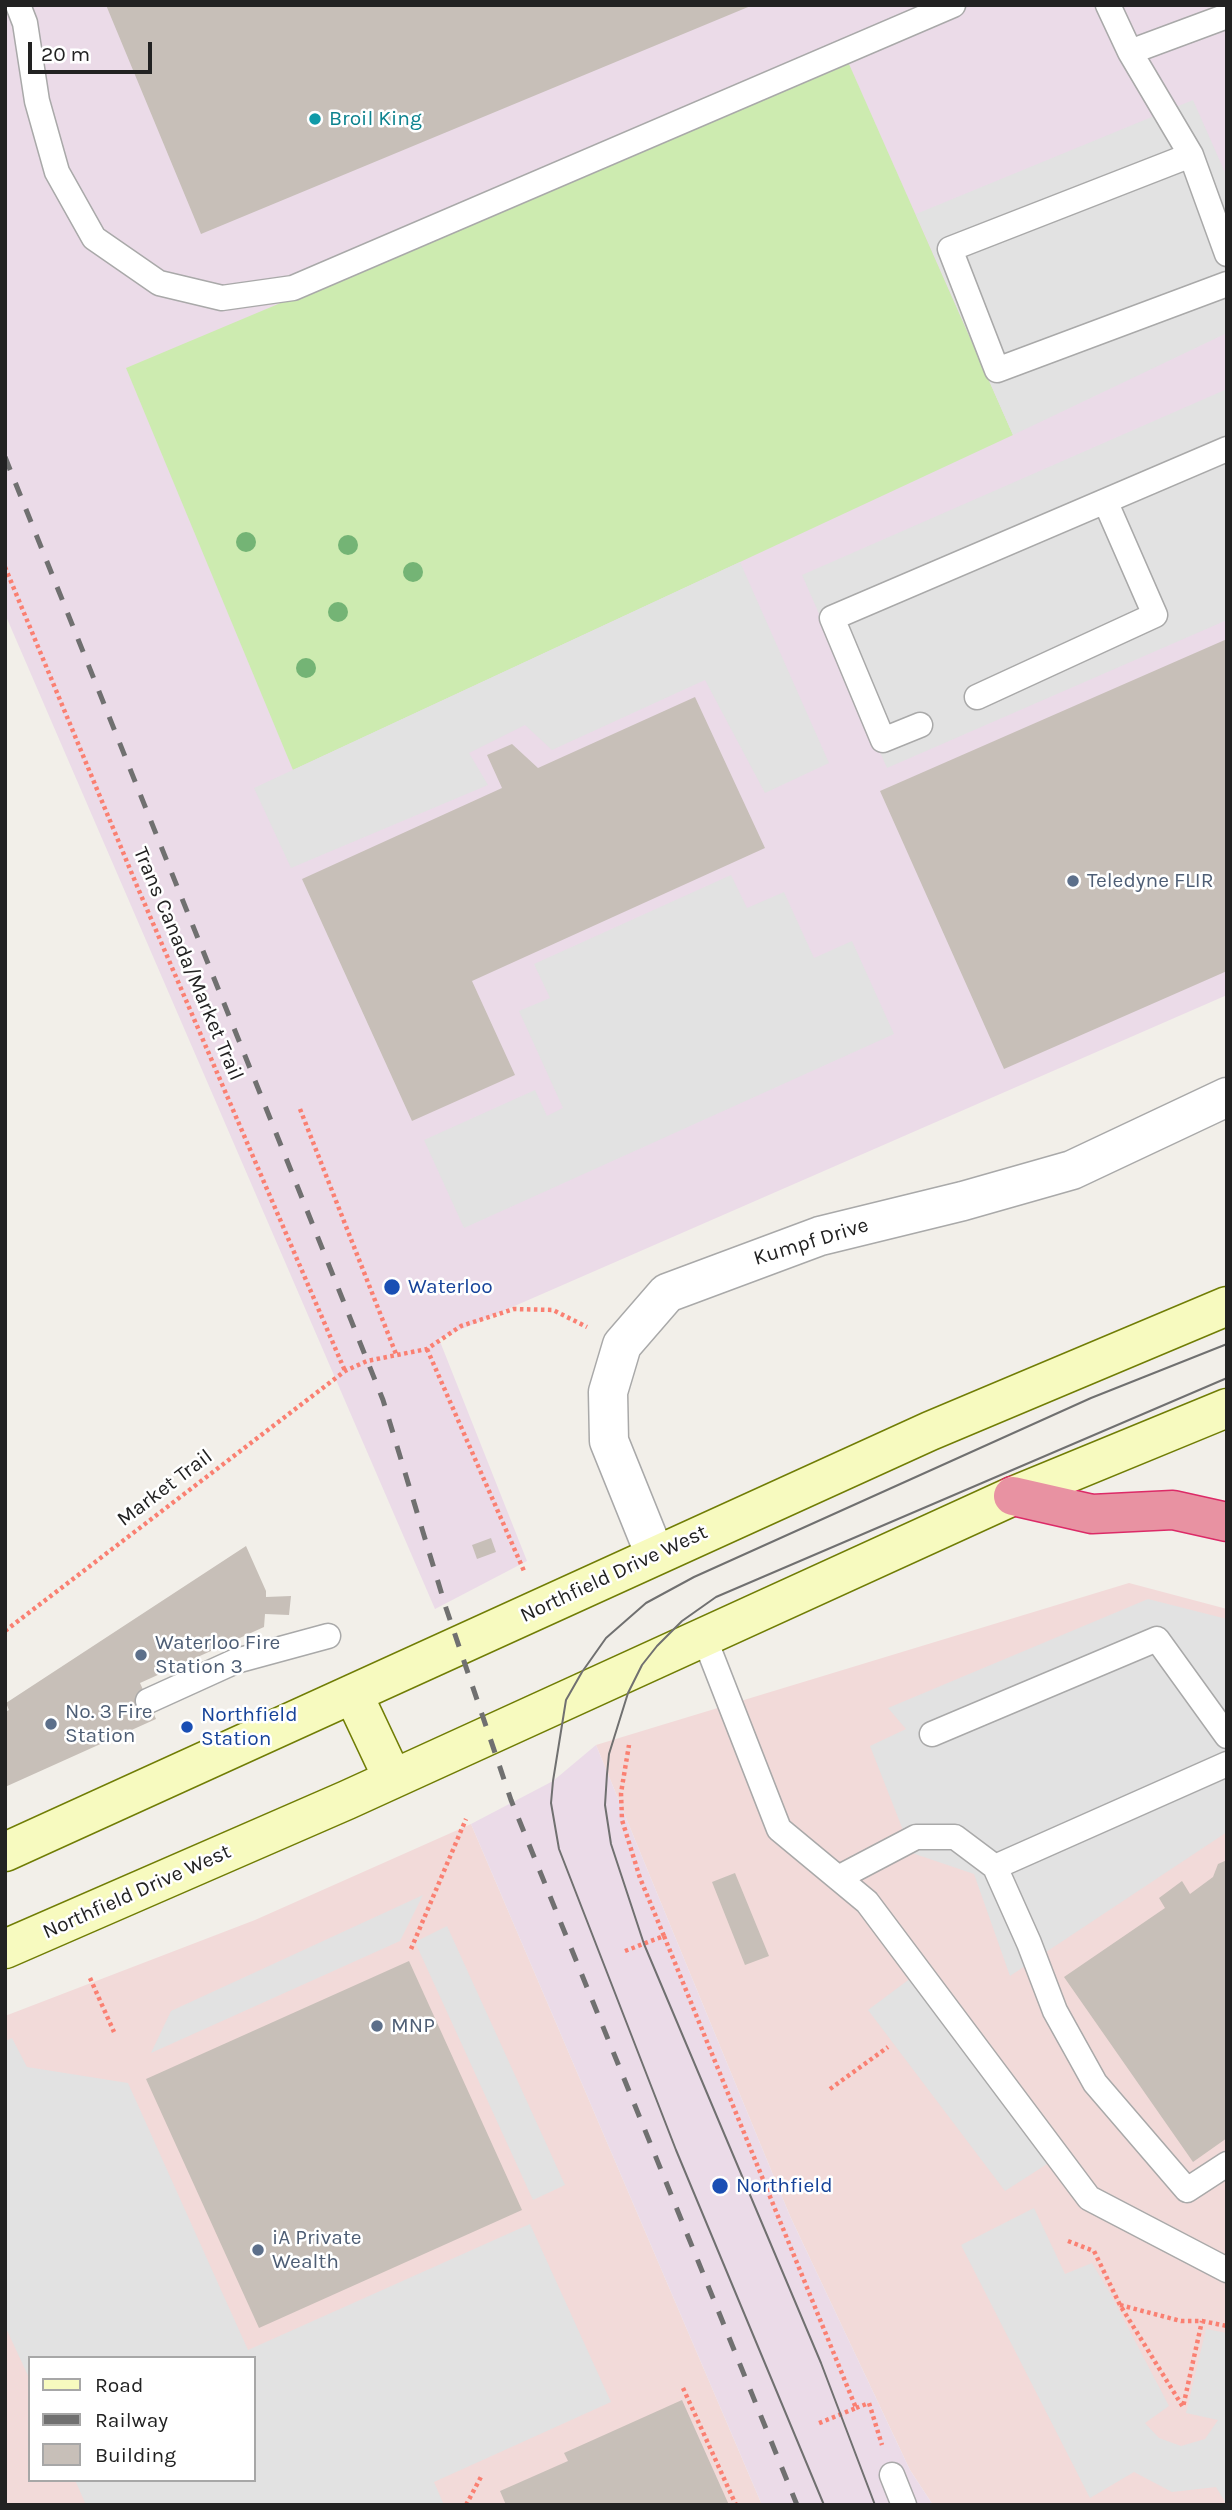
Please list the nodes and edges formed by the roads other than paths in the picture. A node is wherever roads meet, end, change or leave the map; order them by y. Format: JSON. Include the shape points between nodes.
{"nodes":[{"id":1,"x":18,"y":5,"type":"edge"},
{"id":2,"x":953,"y":5,"type":"edge"},
{"id":3,"x":1108,"y":5,"type":"edge"},
{"id":4,"x":1227,"y":16,"type":"edge"},
{"id":5,"x":1130,"y":52,"type":"junction"},
{"id":6,"x":1191,"y":155,"type":"junction"},
{"id":7,"x":1227,"y":254,"type":"edge"},
{"id":8,"x":1227,"y":284,"type":"edge"},
{"id":9,"x":1227,"y":449,"type":"edge"},
{"id":10,"x":1106,"y":503,"type":"junction"},
{"id":11,"x":977,"y":697,"type":"dead end"},
{"id":12,"x":920,"y":725,"type":"dead end"},
{"id":13,"x":1227,"y":1097,"type":"edge"},
{"id":14,"x":1227,"y":1306,"type":"edge"},
{"id":15,"x":1227,"y":1408,"type":"edge"},
{"id":16,"x":1013,"y":1496,"type":"junction"},
{"id":17,"x":1227,"y":1522,"type":"edge"},
{"id":18,"x":655,"y":1555,"type":"junction"},
{"id":19,"x":328,"y":1636,"type":"dead end"},
{"id":20,"x":704,"y":1637,"type":"junction"},
{"id":21,"x":353,"y":1694,"type":"junction"},
{"id":22,"x":148,"y":1701,"type":"dead end"},
{"id":23,"x":932,"y":1734,"type":"dead end"},
{"id":24,"x":1227,"y":1736,"type":"edge"},
{"id":25,"x":1227,"y":1764,"type":"edge"},
{"id":26,"x":393,"y":1779,"type":"junction"},
{"id":27,"x":5,"y":1852,"type":"edge"},
{"id":28,"x":995,"y":1867,"type":"junction"},
{"id":29,"x":838,"y":1878,"type":"junction"},
{"id":30,"x":5,"y":1949,"type":"edge"},
{"id":31,"x":1227,"y":2164,"type":"edge"},
{"id":32,"x":1227,"y":2270,"type":"edge"},
{"id":33,"x":892,"y":2475,"type":"road end"},
{"id":34,"x":904,"y":2505,"type":"edge"}],
"edges":[{"from":1,"to":2,"type":"lane","via":[[57,172],[94,238],[159,284],[222,298],[293,288]]},
{"from":3,"to":5,"type":"lane"},
{"from":4,"to":5,"type":"lane"},
{"from":5,"to":6,"type":"lane"},
{"from":6,"to":7,"type":"lane"},
{"from":6,"to":8,"type":"lane","via":[[950,250],[997,370]]},
{"from":9,"to":10,"type":"lane"},
{"from":10,"to":11,"type":"lane","via":[[1155,615]]},
{"from":10,"to":12,"type":"lane","via":[[832,618],[883,740]]},
{"from":13,"to":18,"type":"street","name":"Kumpf Drive","via":[[1072,1171],[820,1236],[667,1293],[622,1345],[608,1392],[609,1441]]},
{"from":14,"to":18,"type":"main road","name":"Northfield Drive West","via":[[930,1431]]},
{"from":15,"to":16,"type":"main road","name":"Northfield Drive West"},
{"from":16,"to":17,"type":"highway","via":[[1092,1514],[1173,1510]]},
{"from":16,"to":20,"type":"main road","name":"Northfield Drive West"},
{"from":18,"to":21,"type":"main road","name":"Northfield Drive West"},
{"from":19,"to":22,"type":"lane","via":[[236,1661]]},
{"from":20,"to":26,"type":"main road","name":"Northfield Drive West"},
{"from":20,"to":29,"type":"lane","via":[[779,1829]]},
{"from":21,"to":26,"type":"main road"},
{"from":21,"to":27,"type":"main road","name":"Northfield Drive West"},
{"from":23,"to":24,"type":"lane","via":[[1157,1639]]},
{"from":25,"to":28,"type":"lane"},
{"from":26,"to":30,"type":"main road","name":"Northfield Drive West"},
{"from":28,"to":29,"type":"lane","via":[[955,1837],[916,1837]]},
{"from":28,"to":31,"type":"lane","via":[[1055,2011],[1095,2082],[1186,2190]]},
{"from":29,"to":32,"type":"lane","via":[[867,1902],[1089,2198]]},
{"from":33,"to":34,"type":"lane"}]}
